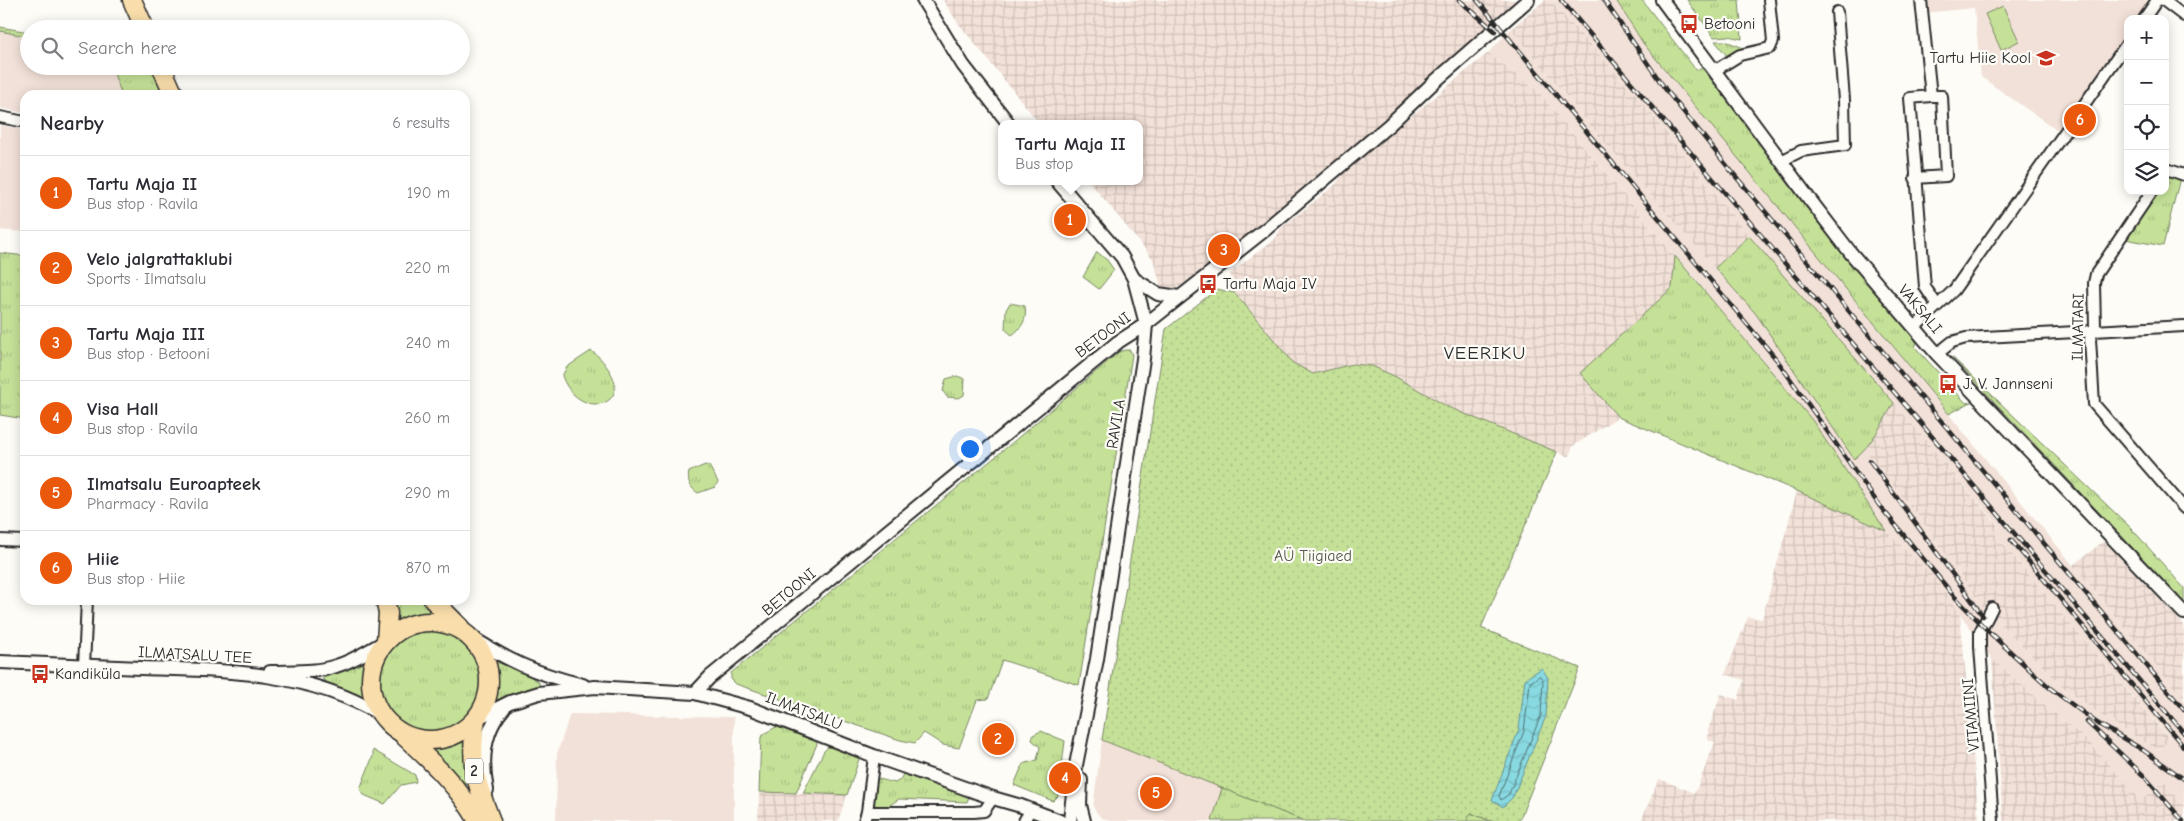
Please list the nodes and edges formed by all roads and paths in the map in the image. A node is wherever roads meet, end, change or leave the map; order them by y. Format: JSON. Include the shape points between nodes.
{"nodes":[{"id":1,"x":132,"y":0,"type":"edge"},
{"id":2,"x":923,"y":0,"type":"edge"},
{"id":3,"x":1528,"y":0,"type":"edge"},
{"id":4,"x":1662,"y":0,"type":"edge"},
{"id":5,"x":1769,"y":0,"type":"edge"},
{"id":6,"x":1921,"y":0,"type":"edge"},
{"id":7,"x":2157,"y":0,"type":"edge"},
{"id":8,"x":2163,"y":0,"type":"edge"},
{"id":9,"x":1838,"y":12,"type":"dead end"},
{"id":10,"x":2147,"y":15,"type":"edge"},
{"id":11,"x":2184,"y":16,"type":"edge"},
{"id":12,"x":141,"y":20,"type":"edge"},
{"id":13,"x":2124,"y":48,"type":"edge"},
{"id":14,"x":1714,"y":70,"type":"junction"},
{"id":15,"x":165,"y":75,"type":"edge"},
{"id":16,"x":172,"y":90,"type":"edge"},
{"id":17,"x":1931,"y":96,"type":"junction"},
{"id":18,"x":0,"y":117,"type":"edge"},
{"id":19,"x":1006,"y":120,"type":"edge"},
{"id":20,"x":20,"y":121,"type":"edge"},
{"id":21,"x":1781,"y":161,"type":"junction"},
{"id":22,"x":2169,"y":170,"type":"edge"},
{"id":23,"x":2184,"y":175,"type":"edge"},
{"id":24,"x":1915,"y":178,"type":"junction"},
{"id":25,"x":1060,"y":185,"type":"edge"},
{"id":26,"x":2149,"y":195,"type":"edge"},
{"id":27,"x":1134,"y":278,"type":"junction"},
{"id":28,"x":1179,"y":297,"type":"junction"},
{"id":29,"x":1937,"y":305,"type":"junction"},
{"id":30,"x":1146,"y":324,"type":"junction"},
{"id":31,"x":2184,"y":326,"type":"edge"},
{"id":32,"x":1914,"y":327,"type":"junction"},
{"id":33,"x":2093,"y":331,"type":"junction"},
{"id":34,"x":1937,"y":354,"type":"junction"},
{"id":35,"x":2184,"y":508,"type":"edge"},
{"id":36,"x":0,"y":540,"type":"edge"},
{"id":37,"x":20,"y":541,"type":"edge"},
{"id":38,"x":87,"y":605,"type":"edge"},
{"id":39,"x":386,"y":605,"type":"edge"},
{"id":40,"x":438,"y":605,"type":"edge"},
{"id":41,"x":1992,"y":608,"type":"dead end"},
{"id":42,"x":2184,"y":613,"type":"edge"},
{"id":43,"x":466,"y":633,"type":"junction"},
{"id":44,"x":386,"y":642,"type":"junction"},
{"id":45,"x":0,"y":662,"type":"edge"},
{"id":46,"x":84,"y":666,"type":"junction"},
{"id":47,"x":246,"y":672,"type":"junction"},
{"id":48,"x":595,"y":688,"type":"junction"},
{"id":49,"x":696,"y":693,"type":"junction"},
{"id":50,"x":1090,"y":698,"type":"junction"},
{"id":51,"x":510,"y":702,"type":"junction"},
{"id":52,"x":381,"y":715,"type":"junction"},
{"id":53,"x":476,"y":719,"type":"junction"},
{"id":54,"x":400,"y":732,"type":"junction"},
{"id":55,"x":874,"y":756,"type":"junction"},
{"id":56,"x":993,"y":798,"type":"junction"},
{"id":57,"x":865,"y":816,"type":"edge"},
{"id":58,"x":1030,"y":819,"type":"edge"},
{"id":59,"x":478,"y":821,"type":"edge"},
{"id":60,"x":491,"y":821,"type":"edge"},
{"id":61,"x":495,"y":821,"type":"edge"},
{"id":62,"x":1060,"y":821,"type":"edge"},
{"id":63,"x":1070,"y":821,"type":"edge"},
{"id":64,"x":1084,"y":821,"type":"edge"},
{"id":65,"x":1993,"y":821,"type":"edge"}],
"edges":[{"from":1,"to":12,"type":"highway"},
{"from":2,"to":19,"type":"street","via":[[963,65]]},
{"from":3,"to":28,"type":"street","name":"BETOONI","via":[[1371,140]]},
{"from":4,"to":14,"type":"street","name":"VAKSALI"},
{"from":5,"to":14,"type":"street","via":[[1773,41],[1770,48],[1740,55]]},
{"from":6,"to":17,"type":"street"},
{"from":7,"to":10,"type":"street"},
{"from":8,"to":11,"type":"street"},
{"from":9,"to":21,"type":"street","via":[[1845,145],[1801,151]]},
{"from":13,"to":29,"type":"street","via":[[1954,290]]},
{"from":14,"to":21,"type":"street","name":"VAKSALI"},
{"from":15,"to":16,"type":"highway"},
{"from":17,"to":24,"type":"street","via":[[1910,98]]},
{"from":17,"to":24,"type":"street","via":[[1942,96],[1946,176]]},
{"from":18,"to":20,"type":"street"},
{"from":21,"to":32,"type":"street","name":"VAKSALI","via":[[1850,252]]},
{"from":22,"to":23,"type":"street"},
{"from":24,"to":29,"type":"street","via":[[1925,287]]},
{"from":25,"to":27,"type":"street","name":"RAVILA","via":[[1122,257]]},
{"from":26,"to":33,"type":"street","name":"ILMATARI","via":[[2096,274]]},
{"from":27,"to":28,"type":"street","via":[[1158,294]]},
{"from":27,"to":30,"type":"street","name":"RAVILA"},
{"from":28,"to":30,"type":"street","name":"BETOONI"},
{"from":29,"to":32,"type":"street"},
{"from":30,"to":49,"type":"street","name":"BETOONI","via":[[1102,354],[710,678]]},
{"from":30,"to":50,"type":"street","name":"RAVILA"},
{"from":31,"to":33,"type":"street"},
{"from":32,"to":34,"type":"street","name":"VAKSALI"},
{"from":33,"to":34,"type":"street","via":[[1959,339]]},
{"from":33,"to":35,"type":"street","name":"ILMATARI","via":[[2090,339],[2094,404]]},
{"from":34,"to":42,"type":"street","name":"VAKSALI"},
{"from":36,"to":37,"type":"street"},
{"from":38,"to":46,"type":"street"},
{"from":39,"to":44,"type":"highway"},
{"from":40,"to":43,"type":"highway"},
{"from":41,"to":65,"type":"street","name":"VITAMIINI","via":[[1980,632],[1980,647]]},
{"from":43,"to":44,"type":"highway","via":[[446,624],[424,622],[410,625]]},
{"from":43,"to":48,"type":"street","name":"ILMATSALU","via":[[497,654],[534,671]]},
{"from":43,"to":53,"type":"highway","via":[[484,654],[490,680],[488,694]]},
{"from":44,"to":47,"type":"street","via":[[336,666]]},
{"from":44,"to":52,"type":"highway","via":[[377,654],[372,670],[374,701]]},
{"from":45,"to":46,"type":"street","name":"ILMATSALU TEE"},
{"from":46,"to":47,"type":"street","name":"ILMATSALU TEE"},
{"from":47,"to":52,"type":"street","name":"ILMATSALU TEE","via":[[318,687],[357,700]]},
{"from":48,"to":49,"type":"street","name":"ILMATSALU"},
{"from":48,"to":51,"type":"street","name":"ILMATSALU","via":[[539,693]]},
{"from":49,"to":55,"type":"street","name":"ILMATSALU","via":[[750,708]]},
{"from":50,"to":63,"type":"street","name":"RAVILA","via":[[1072,790]]},
{"from":50,"to":64,"type":"street","name":"RAVILA","via":[[1080,795]]},
{"from":51,"to":53,"type":"street","name":"ILMATSALU"},
{"from":51,"to":61,"type":"street","via":[[496,716],[489,730],[484,762]]},
{"from":52,"to":54,"type":"highway"},
{"from":53,"to":54,"type":"highway","via":[[449,738],[416,739]]},
{"from":53,"to":60,"type":"highway","number":"2","via":[[472,744],[474,769]]},
{"from":54,"to":59,"type":"highway","number":"2","via":[[446,776]]},
{"from":55,"to":56,"type":"street","name":"ILMATSALU"},
{"from":55,"to":57,"type":"street"},
{"from":56,"to":57,"type":"street","via":[[984,811]]},
{"from":56,"to":58,"type":"street","name":"ILMATSALU"},
{"from":56,"to":62,"type":"street","name":"ILMATSALU"}]}
